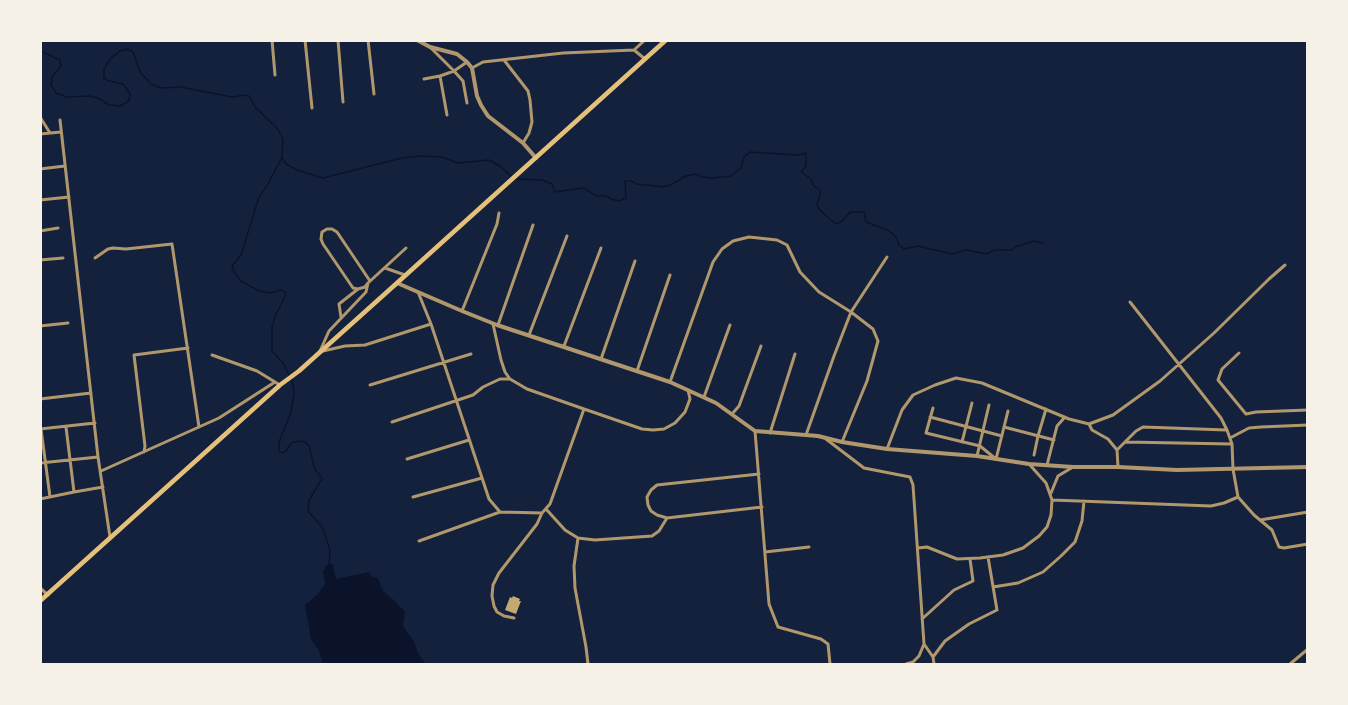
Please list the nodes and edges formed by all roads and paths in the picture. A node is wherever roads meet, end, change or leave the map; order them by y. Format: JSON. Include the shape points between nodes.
{"nodes":[{"id":1,"x":272,"y":40,"type":"edge"},
{"id":2,"x":305,"y":40,"type":"edge"},
{"id":3,"x":338,"y":40,"type":"edge"},
{"id":4,"x":368,"y":40,"type":"edge"},
{"id":5,"x":417,"y":40,"type":"edge"},
{"id":6,"x":645,"y":40,"type":"edge"},
{"id":7,"x":666,"y":40,"type":"edge"},
{"id":8,"x":430,"y":47,"type":"junction"},
{"id":9,"x":634,"y":50,"type":"junction"},
{"id":10,"x":645,"y":59,"type":"junction"},
{"id":11,"x":504,"y":60,"type":"junction"},
{"id":12,"x":467,"y":62,"type":"junction"},
{"id":13,"x":472,"y":68,"type":"junction"},
{"id":14,"x":454,"y":71,"type":"junction"},
{"id":15,"x":275,"y":75,"type":"dead end"},
{"id":16,"x":440,"y":76,"type":"junction"},
{"id":17,"x":424,"y":79,"type":"dead end"},
{"id":18,"x":374,"y":94,"type":"dead end"},
{"id":19,"x":343,"y":102,"type":"dead end"},
{"id":20,"x":467,"y":102,"type":"dead end"},
{"id":21,"x":312,"y":108,"type":"dead end"},
{"id":22,"x":447,"y":115,"type":"dead end"},
{"id":23,"x":40,"y":117,"type":"edge"},
{"id":24,"x":60,"y":120,"type":"dead end"},
{"id":25,"x":61,"y":132,"type":"junction"},
{"id":26,"x":50,"y":133,"type":"junction"},
{"id":27,"x":40,"y":134,"type":"edge"},
{"id":28,"x":523,"y":143,"type":"junction"},
{"id":29,"x":536,"y":158,"type":"junction"},
{"id":30,"x":65,"y":166,"type":"junction"},
{"id":31,"x":40,"y":169,"type":"edge"},
{"id":32,"x":69,"y":197,"type":"junction"},
{"id":33,"x":40,"y":200,"type":"edge"},
{"id":34,"x":499,"y":213,"type":"dead end"},
{"id":35,"x":533,"y":225,"type":"dead end"},
{"id":36,"x":58,"y":228,"type":"dead end"},
{"id":37,"x":40,"y":231,"type":"edge"},
{"id":38,"x":567,"y":236,"type":"dead end"},
{"id":39,"x":601,"y":248,"type":"dead end"},
{"id":40,"x":406,"y":249,"type":"dead end"},
{"id":41,"x":886,"y":257,"type":"dead end"},
{"id":42,"x":63,"y":258,"type":"dead end"},
{"id":43,"x":95,"y":258,"type":"dead end"},
{"id":44,"x":40,"y":260,"type":"edge"},
{"id":45,"x":635,"y":261,"type":"dead end"},
{"id":46,"x":1285,"y":265,"type":"dead end"},
{"id":47,"x":385,"y":268,"type":"junction"},
{"id":48,"x":405,"y":275,"type":"junction"},
{"id":49,"x":670,"y":275,"type":"dead end"},
{"id":50,"x":369,"y":282,"type":"junction"},
{"id":51,"x":397,"y":283,"type":"junction"},
{"id":52,"x":358,"y":289,"type":"junction"},
{"id":53,"x":418,"y":292,"type":"junction"},
{"id":54,"x":1130,"y":302,"type":"dead end"},
{"id":55,"x":462,"y":311,"type":"junction"},
{"id":56,"x":851,"y":312,"type":"junction"},
{"id":57,"x":341,"y":318,"type":"junction"},
{"id":58,"x":68,"y":323,"type":"dead end"},
{"id":59,"x":431,"y":324,"type":"junction"},
{"id":60,"x":495,"y":324,"type":"junction"},
{"id":61,"x":730,"y":325,"type":"dead end"},
{"id":62,"x":40,"y":326,"type":"edge"},
{"id":63,"x":529,"y":336,"type":"junction"},
{"id":64,"x":564,"y":346,"type":"junction"},
{"id":65,"x":761,"y":346,"type":"dead end"},
{"id":66,"x":188,"y":348,"type":"junction"},
{"id":67,"x":319,"y":352,"type":"junction"},
{"id":68,"x":1239,"y":353,"type":"dead end"},
{"id":69,"x":471,"y":354,"type":"dead end"},
{"id":70,"x":795,"y":354,"type":"dead end"},
{"id":71,"x":212,"y":355,"type":"dead end"},
{"id":72,"x":601,"y":359,"type":"junction"},
{"id":73,"x":444,"y":362,"type":"junction"},
{"id":74,"x":1178,"y":365,"type":"junction"},
{"id":75,"x":638,"y":370,"type":"junction"},
{"id":76,"x":510,"y":379,"type":"junction"},
{"id":77,"x":670,"y":382,"type":"junction"},
{"id":78,"x":279,"y":384,"type":"junction"},
{"id":79,"x":370,"y":385,"type":"dead end"},
{"id":80,"x":688,"y":390,"type":"junction"},
{"id":81,"x":91,"y":393,"type":"junction"},
{"id":82,"x":704,"y":397,"type":"junction"},
{"id":83,"x":40,"y":399,"type":"edge"},
{"id":84,"x":457,"y":401,"type":"junction"},
{"id":85,"x":972,"y":403,"type":"dead end"},
{"id":86,"x":989,"y":405,"type":"dead end"},
{"id":87,"x":933,"y":408,"type":"dead end"},
{"id":88,"x":584,"y":409,"type":"junction"},
{"id":89,"x":1047,"y":409,"type":"junction"},
{"id":90,"x":1308,"y":410,"type":"edge"},
{"id":91,"x":1008,"y":411,"type":"dead end"},
{"id":92,"x":732,"y":414,"type":"junction"},
{"id":93,"x":930,"y":417,"type":"junction"},
{"id":94,"x":1065,"y":417,"type":"junction"},
{"id":95,"x":393,"y":422,"type":"dead end"},
{"id":96,"x":95,"y":423,"type":"junction"},
{"id":97,"x":1089,"y":424,"type":"junction"},
{"id":98,"x":1308,"y":425,"type":"edge"},
{"id":99,"x":966,"y":426,"type":"junction"},
{"id":100,"x":66,"y":427,"type":"junction"},
{"id":101,"x":199,"y":427,"type":"junction"},
{"id":102,"x":1004,"y":428,"type":"junction"},
{"id":103,"x":41,"y":429,"type":"edge"},
{"id":104,"x":983,"y":430,"type":"junction"},
{"id":105,"x":1227,"y":430,"type":"junction"},
{"id":106,"x":755,"y":431,"type":"junction"},
{"id":107,"x":770,"y":433,"type":"junction"},
{"id":108,"x":806,"y":435,"type":"junction"},
{"id":109,"x":1002,"y":436,"type":"junction"},
{"id":110,"x":1038,"y":436,"type":"junction"},
{"id":111,"x":1230,"y":438,"type":"junction"},
{"id":112,"x":826,"y":439,"type":"junction"},
{"id":113,"x":470,"y":440,"type":"junction"},
{"id":114,"x":1054,"y":440,"type":"junction"},
{"id":115,"x":962,"y":441,"type":"junction"},
{"id":116,"x":842,"y":442,"type":"junction"},
{"id":117,"x":1125,"y":442,"type":"junction"},
{"id":118,"x":1232,"y":444,"type":"junction"},
{"id":119,"x":980,"y":446,"type":"junction"},
{"id":120,"x":887,"y":448,"type":"junction"},
{"id":121,"x":1117,"y":450,"type":"junction"},
{"id":122,"x":144,"y":453,"type":"junction"},
{"id":123,"x":1034,"y":455,"type":"dead end"},
{"id":124,"x":977,"y":456,"type":"junction"},
{"id":125,"x":98,"y":457,"type":"junction"},
{"id":126,"x":70,"y":459,"type":"junction"},
{"id":127,"x":407,"y":459,"type":"dead end"},
{"id":128,"x":996,"y":459,"type":"junction"},
{"id":129,"x":46,"y":463,"type":"junction"},
{"id":130,"x":40,"y":464,"type":"edge"},
{"id":131,"x":1029,"y":464,"type":"junction"},
{"id":132,"x":1047,"y":465,"type":"junction"},
{"id":133,"x":1073,"y":467,"type":"junction"},
{"id":134,"x":1118,"y":467,"type":"junction"},
{"id":135,"x":1308,"y":467,"type":"edge"},
{"id":136,"x":1233,"y":469,"type":"junction"},
{"id":137,"x":101,"y":471,"type":"junction"},
{"id":138,"x":759,"y":474,"type":"junction"},
{"id":139,"x":482,"y":477,"type":"junction"},
{"id":140,"x":103,"y":487,"type":"junction"},
{"id":141,"x":74,"y":492,"type":"junction"},
{"id":142,"x":1050,"y":494,"type":"junction"},
{"id":143,"x":50,"y":496,"type":"junction"},
{"id":144,"x":413,"y":497,"type":"dead end"},
{"id":145,"x":1238,"y":497,"type":"junction"},
{"id":146,"x":40,"y":499,"type":"edge"},
{"id":147,"x":1052,"y":500,"type":"junction"},
{"id":148,"x":1084,"y":501,"type":"junction"},
{"id":149,"x":762,"y":507,"type":"junction"},
{"id":150,"x":546,"y":509,"type":"junction"},
{"id":151,"x":500,"y":512,"type":"junction"},
{"id":152,"x":1308,"y":512,"type":"edge"},
{"id":153,"x":542,"y":513,"type":"junction"},
{"id":154,"x":667,"y":518,"type":"junction"},
{"id":155,"x":1260,"y":520,"type":"junction"},
{"id":156,"x":578,"y":538,"type":"junction"},
{"id":157,"x":110,"y":539,"type":"junction"},
{"id":158,"x":419,"y":540,"type":"dead end"},
{"id":159,"x":1308,"y":544,"type":"edge"},
{"id":160,"x":809,"y":547,"type":"dead end"},
{"id":161,"x":918,"y":548,"type":"junction"},
{"id":162,"x":765,"y":552,"type":"junction"},
{"id":163,"x":988,"y":557,"type":"junction"},
{"id":164,"x":970,"y":559,"type":"junction"},
{"id":165,"x":993,"y":587,"type":"junction"},
{"id":166,"x":40,"y":588,"type":"edge"},
{"id":167,"x":48,"y":595,"type":"junction"},
{"id":168,"x":40,"y":601,"type":"edge"},
{"id":169,"x":514,"y":618,"type":"dead end"},
{"id":170,"x":922,"y":619,"type":"junction"},
{"id":171,"x":924,"y":644,"type":"junction"},
{"id":172,"x":1308,"y":648,"type":"edge"},
{"id":173,"x":933,"y":657,"type":"junction"},
{"id":174,"x":913,"y":663,"type":"edge"},
{"id":175,"x":588,"y":664,"type":"edge"},
{"id":176,"x":830,"y":664,"type":"edge"},
{"id":177,"x":906,"y":664,"type":"edge"},
{"id":178,"x":934,"y":664,"type":"edge"},
{"id":179,"x":1290,"y":664,"type":"edge"}],
"edges":[{"from":1,"to":15,"type":"street"},
{"from":2,"to":21,"type":"street"},
{"from":3,"to":19,"type":"street"},
{"from":4,"to":18,"type":"street"},
{"from":5,"to":8,"type":"street"},
{"from":6,"to":9,"type":"street"},
{"from":7,"to":10,"type":"main road"},
{"from":8,"to":12,"type":"street","via":[[457,54]]},
{"from":8,"to":14,"type":"street"},
{"from":9,"to":10,"type":"street"},
{"from":9,"to":11,"type":"street"},
{"from":10,"to":29,"type":"main road"},
{"from":11,"to":13,"type":"street","via":[[483,62]]},
{"from":11,"to":28,"type":"street","via":[[530,100],[532,122]]},
{"from":12,"to":13,"type":"street"},
{"from":12,"to":14,"type":"street"},
{"from":13,"to":28,"type":"street","via":[[477,96],[488,116]]},
{"from":14,"to":16,"type":"street"},
{"from":14,"to":20,"type":"street","via":[[463,81]]},
{"from":16,"to":17,"type":"street"},
{"from":16,"to":22,"type":"street"},
{"from":23,"to":26,"type":"street"},
{"from":24,"to":25,"type":"street"},
{"from":25,"to":26,"type":"street"},
{"from":25,"to":30,"type":"street"},
{"from":26,"to":27,"type":"street"},
{"from":28,"to":29,"type":"street"},
{"from":29,"to":48,"type":"main road"},
{"from":30,"to":31,"type":"street"},
{"from":30,"to":32,"type":"street"},
{"from":32,"to":33,"type":"street"},
{"from":32,"to":81,"type":"street"},
{"from":34,"to":55,"type":"street"},
{"from":35,"to":60,"type":"street"},
{"from":36,"to":37,"type":"street"},
{"from":38,"to":63,"type":"street"},
{"from":39,"to":64,"type":"street"},
{"from":40,"to":47,"type":"street"},
{"from":41,"to":56,"type":"street"},
{"from":42,"to":44,"type":"street"},
{"from":43,"to":66,"type":"street","via":[[113,248],[172,244]]},
{"from":45,"to":72,"type":"street"},
{"from":46,"to":74,"type":"street"},
{"from":47,"to":48,"type":"street"},
{"from":47,"to":50,"type":"street"},
{"from":48,"to":51,"type":"main road"},
{"from":49,"to":75,"type":"street"},
{"from":50,"to":52,"type":"street"},
{"from":50,"to":52,"type":"street","via":[[337,232],[322,232],[321,240],[353,288]]},
{"from":50,"to":57,"type":"street","via":[[366,292]]},
{"from":51,"to":53,"type":"street"},
{"from":51,"to":67,"type":"main road"},
{"from":52,"to":57,"type":"street","via":[[339,304]]},
{"from":53,"to":55,"type":"street"},
{"from":53,"to":59,"type":"street"},
{"from":54,"to":74,"type":"street"},
{"from":55,"to":60,"type":"street"},
{"from":56,"to":77,"type":"street","via":[[819,292],[800,272],[787,245],[749,237],[733,241],[713,262]]},
{"from":56,"to":108,"type":"street"},
{"from":56,"to":116,"type":"street","via":[[873,328],[878,341],[867,381]]},
{"from":57,"to":67,"type":"street","via":[[329,331]]},
{"from":58,"to":62,"type":"street"},
{"from":59,"to":67,"type":"street","via":[[364,345]]},
{"from":59,"to":73,"type":"street"},
{"from":60,"to":63,"type":"street"},
{"from":60,"to":76,"type":"street","via":[[501,360]]},
{"from":61,"to":82,"type":"street"},
{"from":63,"to":64,"type":"street"},
{"from":64,"to":72,"type":"street"},
{"from":65,"to":92,"type":"street","via":[[739,406]]},
{"from":66,"to":101,"type":"street"},
{"from":66,"to":122,"type":"street","via":[[134,355]]},
{"from":67,"to":78,"type":"main road"},
{"from":68,"to":90,"type":"street","via":[[1222,369],[1218,380],[1246,414]]},
{"from":69,"to":73,"type":"street"},
{"from":70,"to":107,"type":"street"},
{"from":71,"to":78,"type":"street","via":[[257,371]]},
{"from":72,"to":75,"type":"street"},
{"from":73,"to":79,"type":"street"},
{"from":73,"to":84,"type":"street"},
{"from":74,"to":97,"type":"street","via":[[1113,415]]},
{"from":74,"to":105,"type":"street"},
{"from":75,"to":77,"type":"street"},
{"from":76,"to":84,"type":"street","via":[[500,379]]},
{"from":76,"to":88,"type":"street"},
{"from":77,"to":80,"type":"street"},
{"from":78,"to":101,"type":"street"},
{"from":78,"to":157,"type":"main road"},
{"from":80,"to":82,"type":"street"},
{"from":80,"to":88,"type":"street","via":[[690,399],[685,412],[664,429],[642,429]]},
{"from":81,"to":83,"type":"street"},
{"from":81,"to":96,"type":"street"},
{"from":82,"to":92,"type":"street"},
{"from":84,"to":95,"type":"street"},
{"from":84,"to":113,"type":"street"},
{"from":85,"to":99,"type":"street"},
{"from":86,"to":104,"type":"street"},
{"from":87,"to":93,"type":"street"},
{"from":88,"to":150,"type":"street"},
{"from":89,"to":94,"type":"street"},
{"from":89,"to":110,"type":"street"},
{"from":89,"to":120,"type":"street","via":[[982,382],[956,378],[913,395],[902,410]]},
{"from":91,"to":102,"type":"street"},
{"from":92,"to":106,"type":"street"},
{"from":93,"to":99,"type":"street"},
{"from":93,"to":115,"type":"street","via":[[926,433]]},
{"from":94,"to":97,"type":"street"},
{"from":94,"to":114,"type":"street"},
{"from":96,"to":100,"type":"street"},
{"from":96,"to":125,"type":"street"},
{"from":97,"to":121,"type":"street"},
{"from":98,"to":111,"type":"street","via":[[1249,428]]},
{"from":99,"to":104,"type":"street"},
{"from":99,"to":115,"type":"street"},
{"from":100,"to":103,"type":"street"},
{"from":100,"to":126,"type":"street"},
{"from":101,"to":122,"type":"street"},
{"from":102,"to":109,"type":"street"},
{"from":102,"to":110,"type":"street"},
{"from":103,"to":129,"type":"street"},
{"from":104,"to":109,"type":"street"},
{"from":104,"to":119,"type":"street"},
{"from":105,"to":111,"type":"street"},
{"from":105,"to":117,"type":"street","via":[[1143,427]]},
{"from":106,"to":107,"type":"street"},
{"from":106,"to":138,"type":"street"},
{"from":107,"to":108,"type":"street"},
{"from":108,"to":112,"type":"street"},
{"from":109,"to":128,"type":"street"},
{"from":110,"to":114,"type":"street"},
{"from":110,"to":123,"type":"street"},
{"from":111,"to":118,"type":"street"},
{"from":112,"to":116,"type":"street"},
{"from":112,"to":161,"type":"street","via":[[864,468],[910,477]]},
{"from":113,"to":127,"type":"street"},
{"from":113,"to":139,"type":"street"},
{"from":114,"to":132,"type":"street"},
{"from":115,"to":119,"type":"street"},
{"from":116,"to":120,"type":"street"},
{"from":117,"to":118,"type":"street"},
{"from":117,"to":121,"type":"street"},
{"from":118,"to":136,"type":"street"},
{"from":119,"to":124,"type":"street"},
{"from":119,"to":128,"type":"street"},
{"from":120,"to":124,"type":"street"},
{"from":121,"to":134,"type":"street"},
{"from":122,"to":137,"type":"street"},
{"from":124,"to":128,"type":"street"},
{"from":125,"to":126,"type":"street"},
{"from":125,"to":137,"type":"street"},
{"from":126,"to":129,"type":"street"},
{"from":126,"to":141,"type":"street"},
{"from":128,"to":131,"type":"street"},
{"from":129,"to":130,"type":"street"},
{"from":129,"to":143,"type":"street"},
{"from":131,"to":132,"type":"street"},
{"from":131,"to":142,"type":"street","via":[[1046,483]]},
{"from":132,"to":133,"type":"street"},
{"from":133,"to":134,"type":"street"},
{"from":133,"to":142,"type":"street","via":[[1058,476]]},
{"from":134,"to":136,"type":"street"},
{"from":135,"to":136,"type":"street"},
{"from":136,"to":145,"type":"street"},
{"from":137,"to":140,"type":"street"},
{"from":138,"to":149,"type":"street"},
{"from":138,"to":154,"type":"street","via":[[657,485],[647,497],[648,505],[651,511]]},
{"from":139,"to":144,"type":"street"},
{"from":139,"to":151,"type":"street","via":[[489,499]]},
{"from":140,"to":141,"type":"street"},
{"from":140,"to":157,"type":"street"},
{"from":141,"to":143,"type":"street"},
{"from":142,"to":147,"type":"street"},
{"from":143,"to":146,"type":"street"},
{"from":145,"to":148,"type":"street","via":[[1211,506]]},
{"from":145,"to":155,"type":"street"},
{"from":147,"to":148,"type":"street"},
{"from":147,"to":163,"type":"street","via":[[1047,527],[1039,536],[1023,548]]},
{"from":148,"to":165,"type":"street","via":[[1075,542],[1061,556],[1043,572],[1018,583]]},
{"from":149,"to":154,"type":"street"},
{"from":149,"to":162,"type":"street"},
{"from":150,"to":153,"type":"street"},
{"from":150,"to":156,"type":"street"},
{"from":151,"to":153,"type":"street"},
{"from":151,"to":158,"type":"street"},
{"from":152,"to":155,"type":"street"},
{"from":153,"to":169,"type":"street","via":[[493,585],[497,612]]},
{"from":154,"to":156,"type":"street","via":[[652,536]]},
{"from":155,"to":159,"type":"street","via":[[1272,530],[1279,547]]},
{"from":156,"to":175,"type":"street","via":[[574,566]]},
{"from":157,"to":167,"type":"main road"},
{"from":160,"to":162,"type":"street"},
{"from":161,"to":164,"type":"street"},
{"from":161,"to":170,"type":"street"},
{"from":162,"to":176,"type":"street","via":[[769,604],[778,627],[821,639],[828,644]]},
{"from":163,"to":164,"type":"street"},
{"from":163,"to":165,"type":"street"},
{"from":164,"to":170,"type":"street","via":[[973,581],[954,590]]},
{"from":165,"to":173,"type":"street","via":[[996,610],[945,641]]},
{"from":166,"to":167,"type":"street"},
{"from":167,"to":168,"type":"main road"},
{"from":170,"to":171,"type":"street"},
{"from":171,"to":173,"type":"street"},
{"from":171,"to":174,"type":"street"},
{"from":172,"to":179,"type":"street"},
{"from":173,"to":178,"type":"street"},
{"from":174,"to":177,"type":"street"}]}
